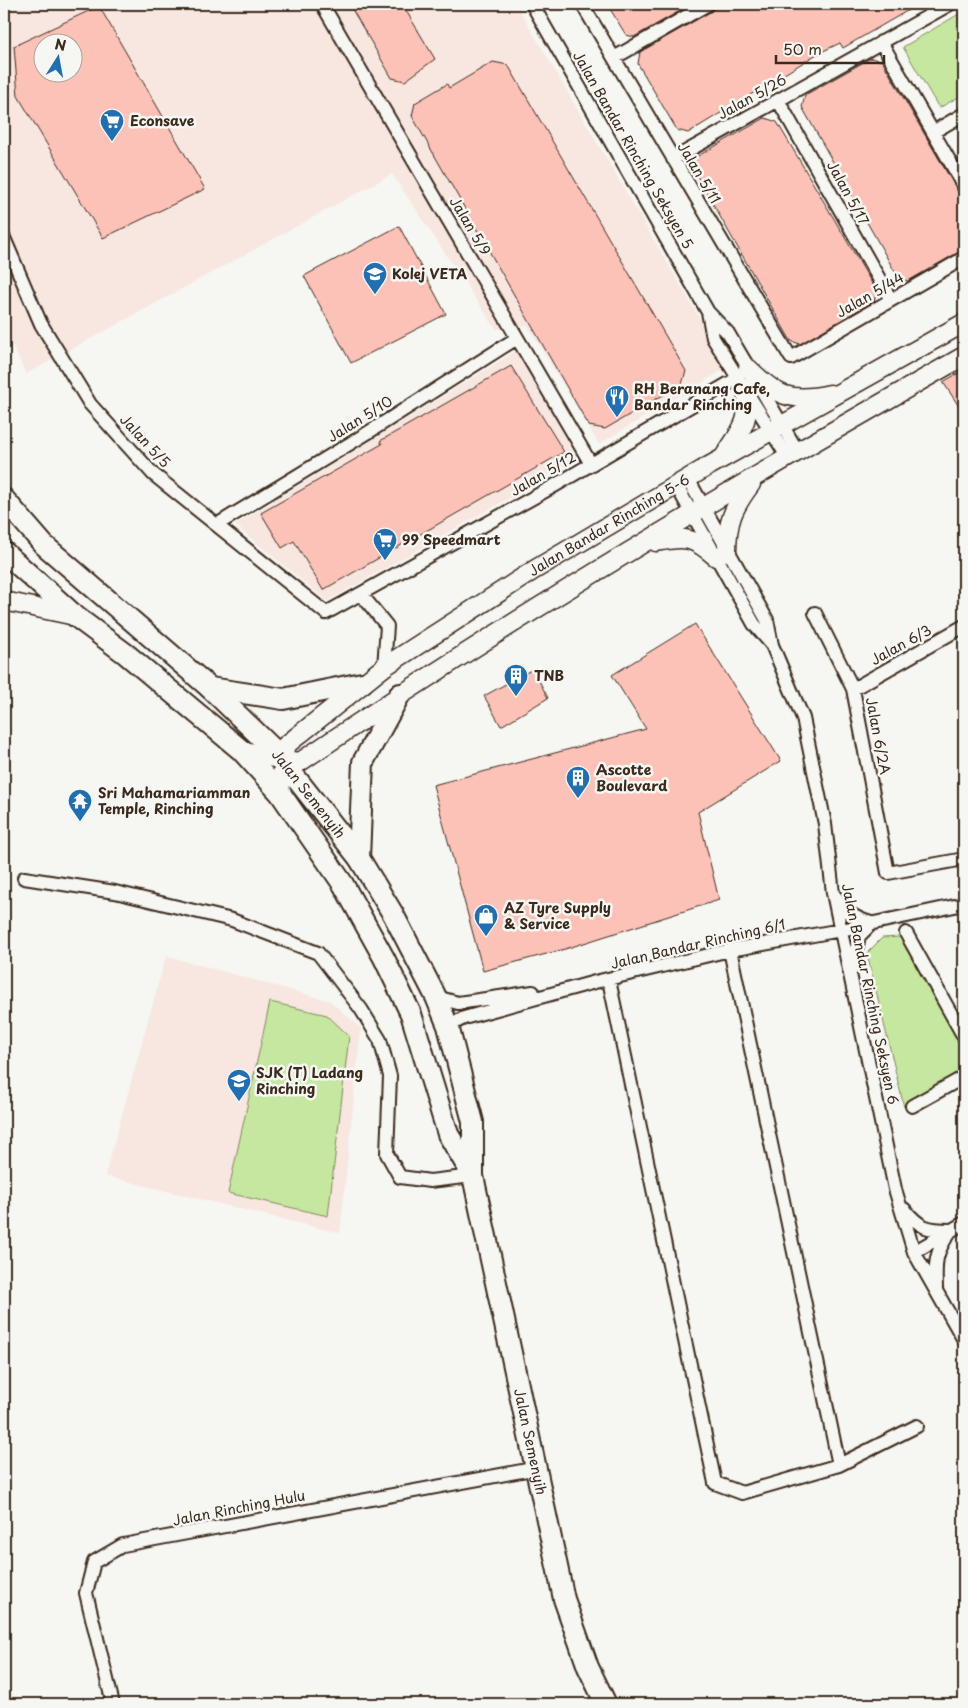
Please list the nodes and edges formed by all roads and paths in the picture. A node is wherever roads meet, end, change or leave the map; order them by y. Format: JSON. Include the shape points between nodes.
{"nodes":[{"id":1,"x":322,"y":4,"type":"edge"},
{"id":2,"x":532,"y":4,"type":"edge"},
{"id":3,"x":582,"y":4,"type":"edge"},
{"id":4,"x":708,"y":4,"type":"edge"},
{"id":5,"x":950,"y":4,"type":"edge"},
{"id":6,"x":881,"y":42,"type":"junction"},
{"id":7,"x":614,"y":58,"type":"junction"},
{"id":8,"x":778,"y":100,"type":"junction"},
{"id":9,"x":964,"y":114,"type":"edge"},
{"id":10,"x":933,"y":132,"type":"junction"},
{"id":11,"x":673,"y":158,"type":"junction"},
{"id":12,"x":964,"y":186,"type":"edge"},
{"id":13,"x":4,"y":238,"type":"edge"},
{"id":14,"x":964,"y":258,"type":"edge"},
{"id":15,"x":891,"y":300,"type":"junction"},
{"id":16,"x":964,"y":323,"type":"edge"},
{"id":17,"x":517,"y":338,"type":"junction"},
{"id":18,"x":964,"y":356,"type":"edge"},
{"id":19,"x":791,"y":358,"type":"joint"},
{"id":20,"x":744,"y":378,"type":"junction"},
{"id":21,"x":842,"y":392,"type":"junction"},
{"id":22,"x":777,"y":428,"type":"junction"},
{"id":23,"x":793,"y":455,"type":"junction"},
{"id":24,"x":722,"y":459,"type":"junction"},
{"id":25,"x":590,"y":464,"type":"junction"},
{"id":26,"x":756,"y":477,"type":"junction"},
{"id":27,"x":682,"y":482,"type":"junction"},
{"id":28,"x":4,"y":499,"type":"edge"},
{"id":29,"x":699,"y":511,"type":"junction"},
{"id":30,"x":218,"y":524,"type":"junction"},
{"id":31,"x":641,"y":544,"type":"junction"},
{"id":32,"x":4,"y":552,"type":"edge"},
{"id":33,"x":722,"y":554,"type":"junction"},
{"id":34,"x":362,"y":594,"type":"junction"},
{"id":35,"x":4,"y":601,"type":"edge"},
{"id":36,"x":326,"y":613,"type":"joint"},
{"id":37,"x":815,"y":613,"type":"dead end"},
{"id":38,"x":75,"y":616,"type":"junction"},
{"id":39,"x":964,"y":626,"type":"edge"},
{"id":40,"x":384,"y":667,"type":"junction"},
{"id":41,"x":362,"y":683,"type":"junction"},
{"id":42,"x":210,"y":688,"type":"junction"},
{"id":43,"x":853,"y":689,"type":"junction"},
{"id":44,"x":400,"y":694,"type":"junction"},
{"id":45,"x":241,"y":750,"type":"junction"},
{"id":46,"x":282,"y":760,"type":"junction"},
{"id":47,"x":280,"y":793,"type":"junction"},
{"id":48,"x":358,"y":858,"type":"junction"},
{"id":49,"x":964,"y":859,"type":"edge"},
{"id":50,"x":24,"y":878,"type":"dead end"},
{"id":51,"x":833,"y":893,"type":"junction"},
{"id":52,"x":964,"y":904,"type":"edge"},
{"id":53,"x":872,"y":923,"type":"junction"},
{"id":54,"x":841,"y":930,"type":"junction"},
{"id":55,"x":906,"y":933,"type":"dead end"},
{"id":56,"x":730,"y":950,"type":"junction"},
{"id":57,"x":609,"y":980,"type":"junction"},
{"id":58,"x":851,"y":980,"type":"junction"},
{"id":59,"x":562,"y":992,"type":"junction"},
{"id":60,"x":436,"y":998,"type":"junction"},
{"id":61,"x":448,"y":1026,"type":"junction"},
{"id":62,"x":964,"y":1037,"type":"edge"},
{"id":63,"x":964,"y":1077,"type":"edge"},
{"id":64,"x":912,"y":1106,"type":"dead end"},
{"id":65,"x":473,"y":1176,"type":"junction"},
{"id":66,"x":900,"y":1205,"type":"junction"},
{"id":67,"x":964,"y":1222,"type":"edge"},
{"id":68,"x":951,"y":1230,"type":"junction"},
{"id":69,"x":914,"y":1252,"type":"junction"},
{"id":70,"x":936,"y":1292,"type":"junction"},
{"id":71,"x":964,"y":1340,"type":"edge"},
{"id":72,"x":917,"y":1426,"type":"dead end"},
{"id":73,"x":839,"y":1465,"type":"junction"},
{"id":74,"x":538,"y":1468,"type":"junction"},
{"id":75,"x":113,"y":1704,"type":"edge"},
{"id":76,"x":606,"y":1704,"type":"edge"}],
"edges":[{"from":1,"to":17,"type":"street","name":"Jalan 5/9"},
{"from":2,"to":20,"type":"street","name":"Jalan Bandar Rinching Seksyen 5","via":[[708,312],[728,332]]},
{"from":3,"to":7,"type":"street","name":"Jalan 5/11"},
{"from":4,"to":7,"type":"street"},
{"from":5,"to":6,"type":"street","name":"Jalan 5/26"},
{"from":6,"to":8,"type":"street","name":"Jalan 5/26"},
{"from":6,"to":10,"type":"street"},
{"from":7,"to":11,"type":"street","name":"Jalan 5/11"},
{"from":8,"to":11,"type":"street","name":"Jalan 5/26"},
{"from":8,"to":15,"type":"street","name":"Jalan 5/17"},
{"from":9,"to":10,"type":"street"},
{"from":10,"to":12,"type":"street"},
{"from":11,"to":19,"type":"street","name":"Jalan 5/11"},
{"from":13,"to":30,"type":"street","name":"Jalan 5/5","via":[[41,324],[90,404],[153,474]]},
{"from":14,"to":15,"type":"street","name":"Jalan 5/44"},
{"from":15,"to":19,"type":"street","name":"Jalan 5/44"},
{"from":16,"to":21,"type":"street","name":"Jalan Bandar Rinching 5-6"},
{"from":17,"to":25,"type":"street","name":"Jalan 5/9"},
{"from":17,"to":30,"type":"street","name":"Jalan 5/10"},
{"from":18,"to":23,"type":"street"},
{"from":20,"to":21,"type":"street","via":[[788,398]]},
{"from":20,"to":22,"type":"street"},
{"from":20,"to":22,"type":"street"},
{"from":20,"to":24,"type":"street","via":[[749,402],[747,417]]},
{"from":20,"to":25,"type":"street","name":"Jalan 5/12"},
{"from":21,"to":22,"type":"street","name":"Jalan Bandar Rinching 5-6"},
{"from":22,"to":23,"type":"street"},
{"from":22,"to":24,"type":"street","name":"Jalan Bandar Rinching 5-6"},
{"from":23,"to":26,"type":"street"},
{"from":24,"to":27,"type":"street","name":"Jalan Bandar Rinching 5-6"},
{"from":25,"to":34,"type":"street","name":"Jalan 5/12"},
{"from":26,"to":29,"type":"street"},
{"from":26,"to":33,"type":"street","via":[[734,506]]},
{"from":27,"to":29,"type":"street","name":"Jalan Bandar Rinching Seksyen 6"},
{"from":27,"to":40,"type":"street","name":"Jalan Bandar Rinching 5-6","via":[[534,570]]},
{"from":28,"to":42,"type":"main road","name":"Jalan Semenyih","via":[[44,545]]},
{"from":29,"to":31,"type":"street"},
{"from":29,"to":33,"type":"street","name":"Jalan Bandar Rinching Seksyen 6"},
{"from":30,"to":36,"type":"street","name":"Jalan 5/5"},
{"from":31,"to":33,"type":"street","via":[[686,537]]},
{"from":31,"to":44,"type":"street"},
{"from":32,"to":38,"type":"main road","name":"Jalan Semenyih"},
{"from":33,"to":51,"type":"street","name":"Jalan Bandar Rinching Seksyen 6","via":[[767,620],[772,645],[803,718],[825,824]]},
{"from":34,"to":36,"type":"street","name":"Jalan 5/12"},
{"from":34,"to":40,"type":"street","via":[[387,626]]},
{"from":35,"to":38,"type":"street"},
{"from":37,"to":43,"type":"street","name":"Jalan 6/2A"},
{"from":38,"to":45,"type":"main road","name":"Jalan Semenyih"},
{"from":39,"to":43,"type":"street","name":"Jalan 6/3"},
{"from":40,"to":41,"type":"street","name":"Jalan Bandar Rinching 5-6"},
{"from":41,"to":42,"type":"main road","via":[[283,699]]},
{"from":41,"to":46,"type":"street","name":"Jalan Bandar Rinching 5-6","via":[[285,746]]},
{"from":42,"to":46,"type":"main road","name":"Jalan Semenyih"},
{"from":43,"to":49,"type":"street","name":"Jalan 6/2A","via":[[888,873]]},
{"from":44,"to":46,"type":"street","via":[[300,762]]},
{"from":44,"to":48,"type":"main road","via":[[363,762]]},
{"from":45,"to":46,"type":"street"},
{"from":45,"to":47,"type":"main road","name":"Jalan Semenyih"},
{"from":46,"to":47,"type":"street","name":"Jalan Bandar Rinching 5-6"},
{"from":46,"to":48,"type":"main road","name":"Jalan Semenyih"},
{"from":47,"to":65,"type":"main road","name":"Jalan Semenyih","via":[[343,884],[384,958],[411,1014],[448,1134]]},
{"from":48,"to":60,"type":"main road","name":"Jalan Semenyih","via":[[393,914]]},
{"from":50,"to":65,"type":"street","via":[[115,892],[232,920],[318,953],[361,1009],[380,1040],[390,1076],[387,1154],[400,1177],[430,1181]]},
{"from":51,"to":53,"type":"street","via":[[844,909],[857,919]]},
{"from":51,"to":54,"type":"street","name":"Jalan Bandar Rinching Seksyen 6"},
{"from":52,"to":53,"type":"street","name":"Jalan Bandar Rinching 6/1"},
{"from":53,"to":54,"type":"street","name":"Jalan Bandar Rinching 6/1"},
{"from":53,"to":58,"type":"street","via":[[859,936]]},
{"from":54,"to":56,"type":"street","name":"Jalan Bandar Rinching 6/1"},
{"from":54,"to":58,"type":"street","name":"Jalan Bandar Rinching Seksyen 6"},
{"from":55,"to":62,"type":"street"},
{"from":56,"to":57,"type":"street","name":"Jalan Bandar Rinching 6/1"},
{"from":56,"to":73,"type":"street"},
{"from":57,"to":59,"type":"street","name":"Jalan Bandar Rinching 6/1"},
{"from":57,"to":73,"type":"street","via":[[716,1483],[742,1493]]},
{"from":58,"to":66,"type":"street","name":"Jalan Bandar Rinching Seksyen 6"},
{"from":59,"to":60,"type":"street","name":"Jalan Bandar Rinching 6/1","via":[[541,991],[458,1003]]},
{"from":59,"to":61,"type":"street","name":"Jalan Bandar Rinching 6/1","via":[[464,1018]]},
{"from":60,"to":61,"type":"main road","name":"Jalan Semenyih"},
{"from":61,"to":65,"type":"main road","name":"Jalan Semenyih","via":[[473,1122]]},
{"from":63,"to":64,"type":"street"},
{"from":65,"to":74,"type":"main road","name":"Jalan Semenyih"},
{"from":66,"to":68,"type":"street","via":[[916,1223],[931,1230]]},
{"from":66,"to":69,"type":"street","name":"Jalan Bandar Rinching Seksyen 6"},
{"from":67,"to":68,"type":"street"},
{"from":68,"to":69,"type":"street"},
{"from":68,"to":70,"type":"street","via":[[939,1248],[935,1265]]},
{"from":69,"to":70,"type":"street","name":"Jalan Bandar Rinching Seksyen 6"},
{"from":70,"to":71,"type":"street","name":"Jalan Bandar Rinching Seksyen 6"},
{"from":72,"to":73,"type":"street"},
{"from":74,"to":75,"type":"street","name":"Jalan Rinching Hulu","via":[[122,1546],[94,1562],[86,1593]]},
{"from":74,"to":76,"type":"main road","name":"Jalan Semenyih","via":[[564,1599],[588,1667]]}]}
